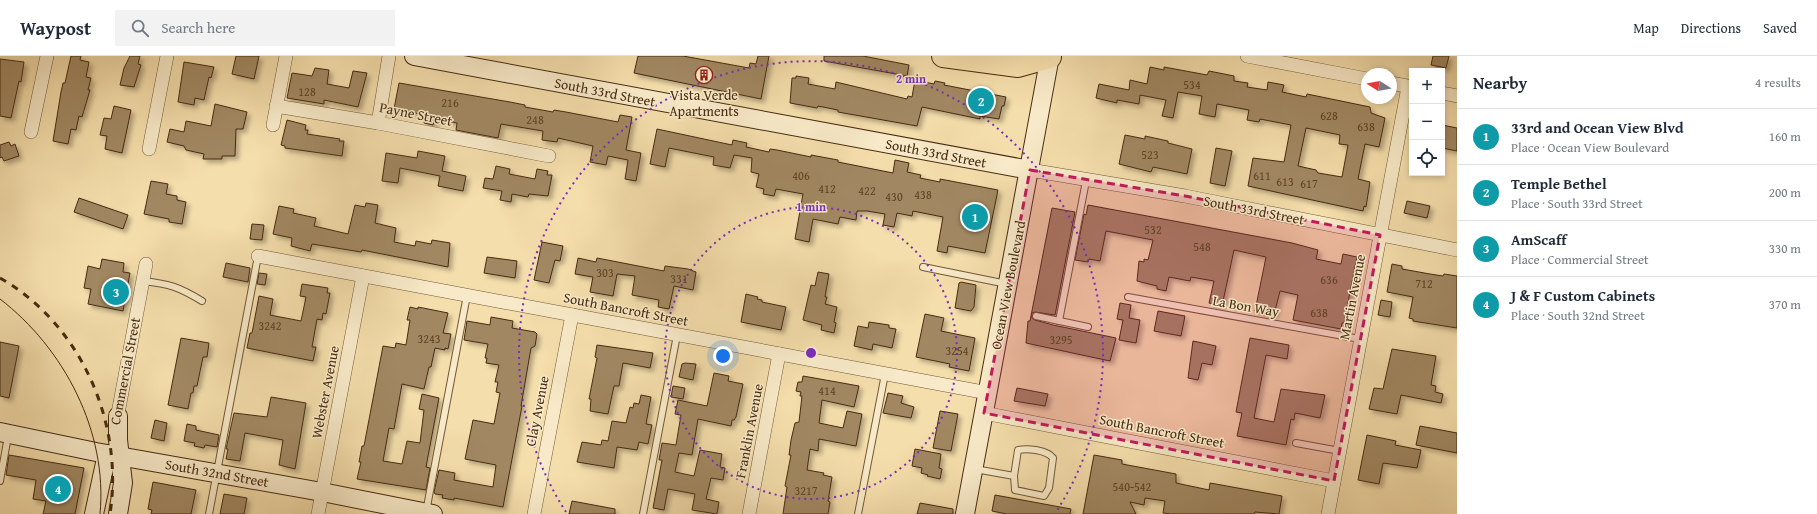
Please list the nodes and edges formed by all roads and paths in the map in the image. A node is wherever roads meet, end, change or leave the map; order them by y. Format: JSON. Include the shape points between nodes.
{"nodes":[{"id":1,"x":47,"y":56,"type":"edge"},
{"id":2,"x":167,"y":56,"type":"edge"},
{"id":3,"x":286,"y":56,"type":"edge"},
{"id":4,"x":389,"y":56,"type":"edge"},
{"id":5,"x":414,"y":56,"type":"edge"},
{"id":6,"x":943,"y":56,"type":"edge"},
{"id":7,"x":1043,"y":56,"type":"edge"},
{"id":8,"x":1247,"y":56,"type":"edge"},
{"id":9,"x":1361,"y":78,"type":"edge"},
{"id":10,"x":1397,"y":85,"type":"edge"},
{"id":11,"x":1409,"y":87,"type":"edge"},
{"id":12,"x":1409,"y":92,"type":"edge"},
{"id":13,"x":1445,"y":94,"type":"edge"},
{"id":14,"x":1457,"y":96,"type":"edge"},
{"id":15,"x":276,"y":106,"type":"junction"},
{"id":16,"x":378,"y":123,"type":"junction"},
{"id":17,"x":273,"y":125,"type":"dead end"},
{"id":18,"x":30,"y":132,"type":"dead end"},
{"id":19,"x":149,"y":149,"type":"dead end"},
{"id":20,"x":548,"y":156,"type":"dead end"},
{"id":21,"x":1030,"y":170,"type":"junction"},
{"id":22,"x":1086,"y":180,"type":"junction"},
{"id":23,"x":1380,"y":235,"type":"junction"},
{"id":24,"x":1457,"y":250,"type":"edge"},
{"id":25,"x":258,"y":256,"type":"joint"},
{"id":26,"x":146,"y":264,"type":"dead end"},
{"id":27,"x":923,"y":267,"type":"dead end"},
{"id":28,"x":363,"y":276,"type":"junction"},
{"id":29,"x":143,"y":282,"type":"junction"},
{"id":30,"x":1008,"y":284,"type":"junction"},
{"id":31,"x":467,"y":295,"type":"junction"},
{"id":32,"x":1128,"y":297,"type":"dead end"},
{"id":33,"x":202,"y":301,"type":"dead end"},
{"id":34,"x":572,"y":315,"type":"junction"},
{"id":35,"x":1036,"y":316,"type":"dead end"},
{"id":36,"x":1059,"y":321,"type":"junction"},
{"id":37,"x":1088,"y":327,"type":"dead end"},
{"id":38,"x":677,"y":335,"type":"junction"},
{"id":39,"x":1360,"y":339,"type":"junction"},
{"id":40,"x":779,"y":354,"type":"junction"},
{"id":41,"x":885,"y":374,"type":"junction"},
{"id":42,"x":988,"y":393,"type":"junction"},
{"id":43,"x":984,"y":413,"type":"junction"},
{"id":44,"x":118,"y":416,"type":"joint"},
{"id":45,"x":4,"y":433,"type":"edge"},
{"id":46,"x":1296,"y":443,"type":"dead end"},
{"id":47,"x":1340,"y":451,"type":"junction"},
{"id":48,"x":114,"y":455,"type":"junction"},
{"id":49,"x":974,"y":469,"type":"junction"},
{"id":50,"x":216,"y":473,"type":"junction"},
{"id":51,"x":1014,"y":476,"type":"junction"},
{"id":52,"x":0,"y":481,"type":"edge"},
{"id":53,"x":1334,"y":481,"type":"junction"},
{"id":54,"x":322,"y":492,"type":"junction"},
{"id":55,"x":94,"y":514,"type":"edge"},
{"id":56,"x":118,"y":514,"type":"edge"},
{"id":57,"x":209,"y":514,"type":"edge"},
{"id":58,"x":318,"y":514,"type":"edge"},
{"id":59,"x":428,"y":514,"type":"edge"},
{"id":60,"x":534,"y":514,"type":"edge"},
{"id":61,"x":643,"y":514,"type":"edge"},
{"id":62,"x":749,"y":514,"type":"edge"},
{"id":63,"x":858,"y":514,"type":"edge"},
{"id":64,"x":967,"y":514,"type":"edge"},
{"id":65,"x":1328,"y":514,"type":"edge"}],
"edges":[{"from":1,"to":18,"type":"street"},
{"from":2,"to":19,"type":"street"},
{"from":3,"to":15,"type":"street"},
{"from":4,"to":16,"type":"street"},
{"from":5,"to":21,"type":"main road","name":"South 33rd Street"},
{"from":6,"to":7,"type":"highway","via":[[1018,66]]},
{"from":7,"to":21,"type":"main road","name":"Ocean View Boulevard"},
{"from":8,"to":9,"type":"street"},
{"from":10,"to":11,"type":"street"},
{"from":12,"to":23,"type":"street","name":"Martin Avenue"},
{"from":13,"to":14,"type":"street"},
{"from":15,"to":16,"type":"street","name":"Payne Street"},
{"from":15,"to":17,"type":"street"},
{"from":16,"to":20,"type":"street","name":"Payne Street"},
{"from":21,"to":22,"type":"street","name":"South 33rd Street"},
{"from":21,"to":30,"type":"main road","name":"Ocean View Boulevard"},
{"from":22,"to":23,"type":"street","name":"South 33rd Street","via":[[1185,196]]},
{"from":22,"to":36,"type":"lane"},
{"from":23,"to":24,"type":"street","name":"South 33rd Street"},
{"from":23,"to":39,"type":"street","name":"Martin Avenue"},
{"from":25,"to":28,"type":"street","name":"South Bancroft Street"},
{"from":25,"to":50,"type":"lane"},
{"from":26,"to":29,"type":"street","name":"Commercial Street"},
{"from":27,"to":30,"type":"lane"},
{"from":28,"to":31,"type":"street","name":"South Bancroft Street"},
{"from":28,"to":54,"type":"street","name":"Webster Avenue"},
{"from":29,"to":33,"type":"lane","via":[[170,284]]},
{"from":29,"to":44,"type":"street","name":"Commercial Street"},
{"from":30,"to":42,"type":"main road","name":"Ocean View Boulevard"},
{"from":31,"to":34,"type":"street","name":"South Bancroft Street"},
{"from":31,"to":59,"type":"lane"},
{"from":32,"to":39,"type":"lane","name":"La Bon Way"},
{"from":34,"to":38,"type":"street","name":"South Bancroft Street"},
{"from":34,"to":60,"type":"street","name":"Clay Avenue"},
{"from":35,"to":36,"type":"lane"},
{"from":36,"to":37,"type":"lane"},
{"from":38,"to":40,"type":"street","name":"South Bancroft Street"},
{"from":38,"to":61,"type":"lane"},
{"from":39,"to":47,"type":"street","name":"Martin Avenue"},
{"from":40,"to":41,"type":"street","name":"South Bancroft Street"},
{"from":40,"to":62,"type":"street","name":"Franklin Avenue"},
{"from":41,"to":42,"type":"street","name":"South Bancroft Street"},
{"from":41,"to":63,"type":"lane"},
{"from":42,"to":43,"type":"main road","name":"Ocean View Boulevard"},
{"from":43,"to":49,"type":"main road","name":"Ocean View Boulevard"},
{"from":43,"to":53,"type":"street","name":"South Bancroft Street"},
{"from":44,"to":48,"type":"main road","via":[[118,440]]},
{"from":45,"to":48,"type":"main road","name":"South 32nd Street"},
{"from":45,"to":52,"type":"lane"},
{"from":46,"to":47,"type":"lane"},
{"from":47,"to":53,"type":"street","name":"Martin Avenue"},
{"from":48,"to":50,"type":"main road","name":"South 32nd Street"},
{"from":48,"to":55,"type":"main road"},
{"from":48,"to":56,"type":"main road","via":[[123,483]]},
{"from":49,"to":51,"type":"lane"},
{"from":49,"to":64,"type":"main road","name":"Ocean View Boulevard"},
{"from":50,"to":54,"type":"main road","name":"South 32nd Street"},
{"from":50,"to":57,"type":"lane"},
{"from":51,"to":51,"type":"lane","via":[[1015,490],[1044,496],[1049,488],[1053,458],[1043,452],[1018,450]]},
{"from":53,"to":65,"type":"street","name":"Martin Avenue"},
{"from":54,"to":58,"type":"street","name":"Webster Avenue"},
{"from":54,"to":59,"type":"main road","name":"South 32nd Street"}]}
